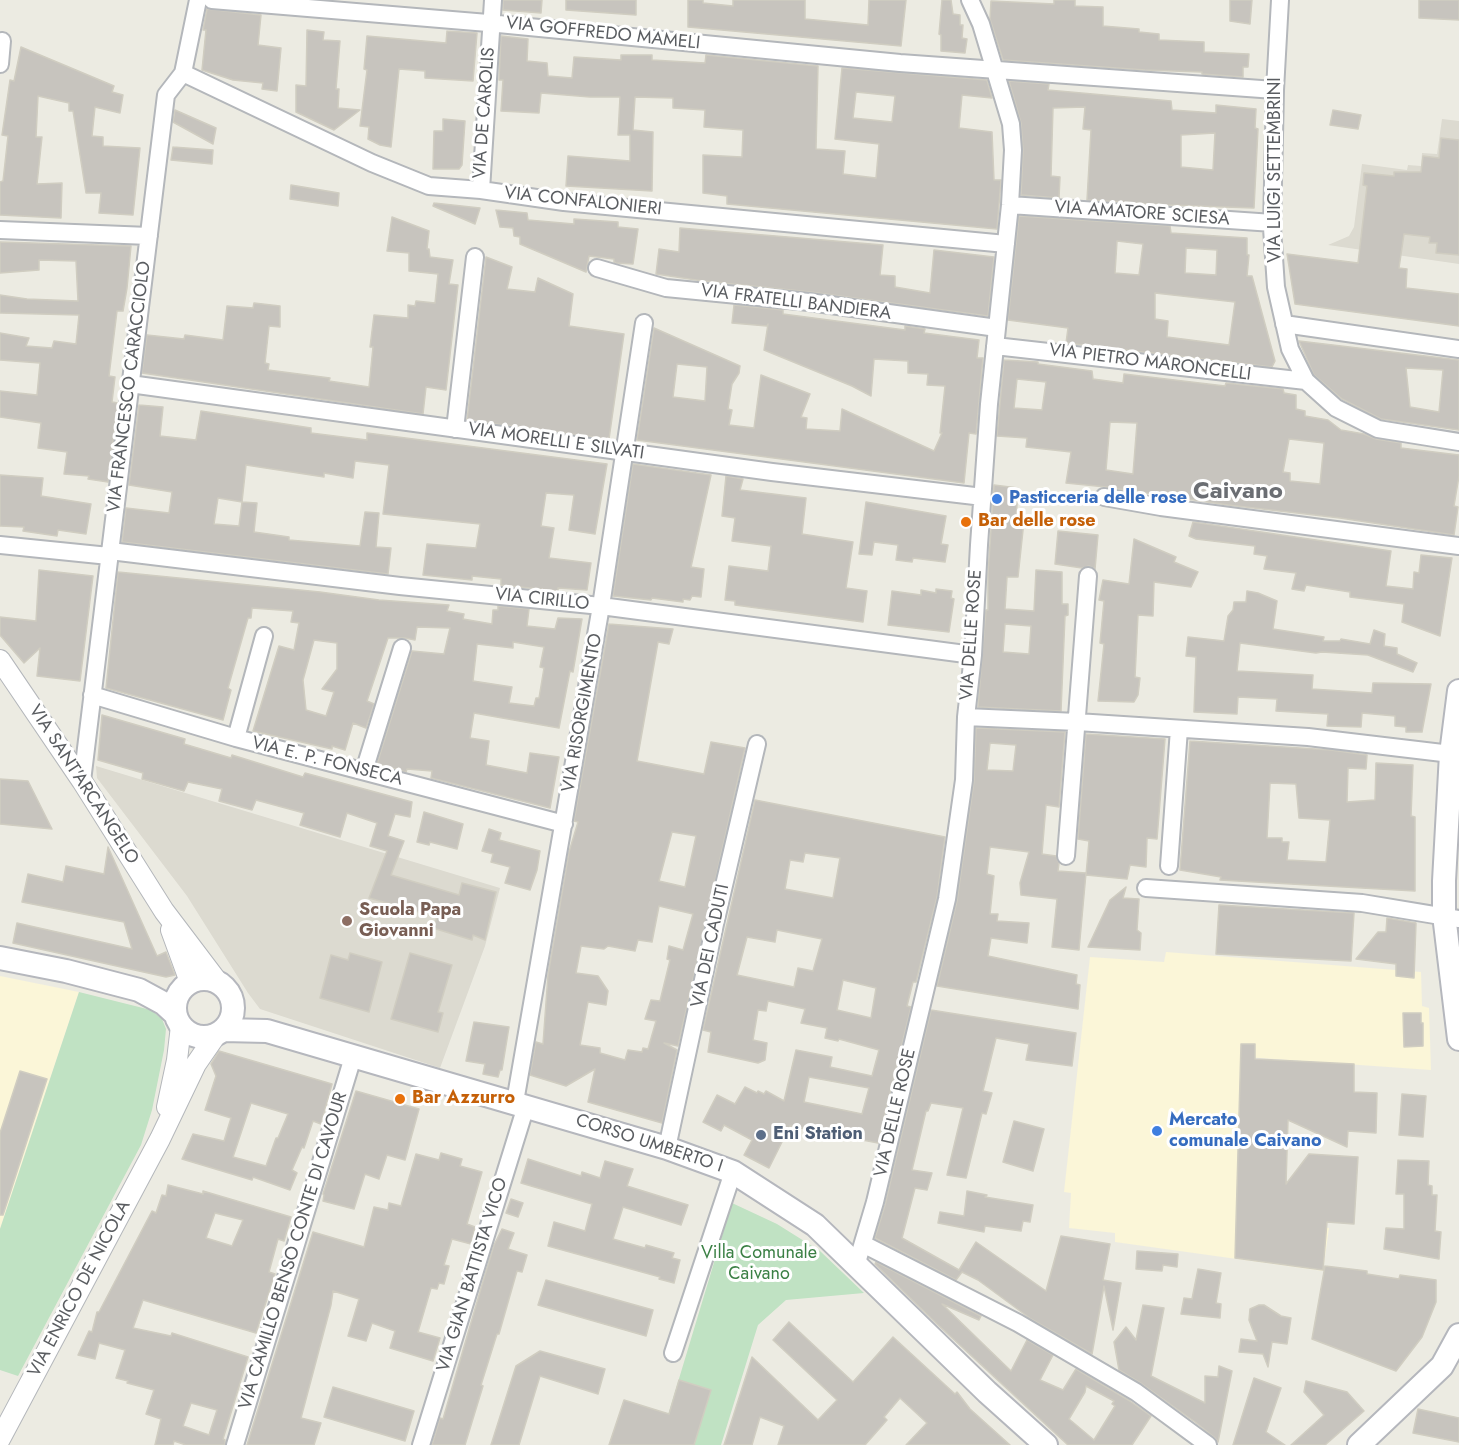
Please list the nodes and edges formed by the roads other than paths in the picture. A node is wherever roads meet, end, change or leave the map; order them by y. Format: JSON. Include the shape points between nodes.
{"nodes":[{"id":1,"x":198,"y":0,"type":"edge"},
{"id":2,"x":212,"y":0,"type":"edge"},
{"id":3,"x":493,"y":0,"type":"edge"},
{"id":4,"x":969,"y":0,"type":"edge"},
{"id":5,"x":1280,"y":0,"type":"edge"},
{"id":6,"x":491,"y":23,"type":"junction"},
{"id":7,"x":2,"y":41,"type":"dead end"},
{"id":8,"x":0,"y":64,"type":"edge"},
{"id":9,"x":994,"y":69,"type":"junction"},
{"id":10,"x":183,"y":72,"type":"junction"},
{"id":11,"x":1275,"y":90,"type":"junction"},
{"id":12,"x":481,"y":190,"type":"junction"},
{"id":13,"x":1010,"y":205,"type":"junction"},
{"id":14,"x":1273,"y":223,"type":"junction"},
{"id":15,"x":0,"y":230,"type":"edge"},
{"id":16,"x":148,"y":236,"type":"junction"},
{"id":17,"x":1006,"y":244,"type":"junction"},
{"id":18,"x":475,"y":257,"type":"dead end"},
{"id":19,"x":597,"y":268,"type":"dead end"},
{"id":20,"x":644,"y":323,"type":"dead end"},
{"id":21,"x":1284,"y":324,"type":"junction"},
{"id":22,"x":997,"y":328,"type":"junction"},
{"id":23,"x":995,"y":346,"type":"junction"},
{"id":24,"x":1459,"y":349,"type":"edge"},
{"id":25,"x":1306,"y":381,"type":"junction"},
{"id":26,"x":130,"y":384,"type":"junction"},
{"id":27,"x":455,"y":429,"type":"junction"},
{"id":28,"x":1459,"y":442,"type":"edge"},
{"id":29,"x":624,"y":451,"type":"junction"},
{"id":30,"x":983,"y":497,"type":"junction"},
{"id":31,"x":1104,"y":497,"type":"dead end"},
{"id":32,"x":0,"y":545,"type":"edge"},
{"id":33,"x":1459,"y":546,"type":"edge"},
{"id":34,"x":109,"y":553,"type":"junction"},
{"id":35,"x":1088,"y":576,"type":"dead end"},
{"id":36,"x":601,"y":606,"type":"junction"},
{"id":37,"x":264,"y":636,"type":"dead end"},
{"id":38,"x":402,"y":648,"type":"dead end"},
{"id":39,"x":973,"y":655,"type":"junction"},
{"id":40,"x":0,"y":660,"type":"edge"},
{"id":41,"x":1459,"y":691,"type":"edge"},
{"id":42,"x":92,"y":695,"type":"junction"},
{"id":43,"x":966,"y":717,"type":"junction"},
{"id":44,"x":1077,"y":722,"type":"junction"},
{"id":45,"x":1179,"y":729,"type":"junction"},
{"id":46,"x":236,"y":738,"type":"junction"},
{"id":47,"x":758,"y":744,"type":"dead end"},
{"id":48,"x":1451,"y":754,"type":"junction"},
{"id":49,"x":364,"y":771,"type":"junction"},
{"id":50,"x":82,"y":781,"type":"junction"},
{"id":51,"x":1454,"y":798,"type":"edge"},
{"id":52,"x":564,"y":824,"type":"junction"},
{"id":53,"x":1065,"y":856,"type":"dead end"},
{"id":54,"x":1169,"y":866,"type":"dead end"},
{"id":55,"x":1146,"y":888,"type":"dead end"},
{"id":56,"x":164,"y":911,"type":"junction"},
{"id":57,"x":1452,"y":917,"type":"edge"},
{"id":58,"x":0,"y":958,"type":"edge"},
{"id":59,"x":217,"y":981,"type":"junction"},
{"id":60,"x":185,"y":986,"type":"junction"},
{"id":61,"x":139,"y":990,"type":"junction"},
{"id":62,"x":232,"y":998,"type":"junction"},
{"id":63,"x":178,"y":1020,"type":"junction"},
{"id":64,"x":267,"y":1031,"type":"junction"},
{"id":65,"x":220,"y":1032,"type":"junction"},
{"id":66,"x":1459,"y":1039,"type":"edge"},
{"id":67,"x":353,"y":1057,"type":"junction"},
{"id":68,"x":520,"y":1104,"type":"junction"},
{"id":69,"x":160,"y":1138,"type":"junction"},
{"id":70,"x":667,"y":1148,"type":"junction"},
{"id":71,"x":733,"y":1172,"type":"junction"},
{"id":72,"x":863,"y":1244,"type":"junction"},
{"id":73,"x":856,"y":1266,"type":"junction"},
{"id":74,"x":1459,"y":1335,"type":"edge"},
{"id":75,"x":673,"y":1353,"type":"dead end"},
{"id":76,"x":0,"y":1439,"type":"edge"},
{"id":77,"x":235,"y":1445,"type":"edge"},
{"id":78,"x":421,"y":1445,"type":"edge"},
{"id":79,"x":1046,"y":1445,"type":"edge"},
{"id":80,"x":1208,"y":1445,"type":"edge"},
{"id":81,"x":1359,"y":1445,"type":"edge"}],
"edges":[{"from":1,"to":10,"type":"street","name":"VIA FRANCESCO CARACCIOLO"},
{"from":2,"to":6,"type":"street","name":"VIA GOFFREDO MAMELI"},
{"from":3,"to":6,"type":"street","name":"VIA DE CAROLIS"},
{"from":4,"to":9,"type":"street","name":"VIA DELLE ROSE","via":[[981,24]]},
{"from":5,"to":11,"type":"street","name":"VIA LUIGI SETTEMBRINI"},
{"from":6,"to":9,"type":"street","name":"VIA GOFFREDO MAMELI"},
{"from":6,"to":12,"type":"street","name":"VIA DE CAROLIS"},
{"from":7,"to":8,"type":"street"},
{"from":9,"to":11,"type":"street","name":"VIA GOFFREDO MAMELI"},
{"from":9,"to":13,"type":"street","name":"VIA DELLE ROSE","via":[[1011,124]]},
{"from":10,"to":12,"type":"street","name":"VIA CONFALONIERI","via":[[372,163],[429,186]]},
{"from":10,"to":16,"type":"street","name":"VIA FRANCESCO CARACCIOLO","via":[[166,95]]},
{"from":11,"to":14,"type":"street","name":"VIA LUIGI SETTEMBRINI"},
{"from":12,"to":17,"type":"street","name":"VIA CONFALONIERI","via":[[576,203]]},
{"from":13,"to":14,"type":"street","name":"VIA AMATORE SCIESA"},
{"from":13,"to":17,"type":"street","name":"VIA DELLE ROSE"},
{"from":14,"to":21,"type":"street","name":"VIA LUIGI SETTEMBRINI","via":[[1276,287]]},
{"from":15,"to":16,"type":"street"},
{"from":16,"to":26,"type":"street","name":"VIA FRANCESCO CARACCIOLO"},
{"from":17,"to":22,"type":"street","name":"VIA DELLE ROSE"},
{"from":18,"to":27,"type":"street"},
{"from":19,"to":22,"type":"street","name":"VIA FRATELLI BANDIERA","via":[[666,288],[809,302]]},
{"from":20,"to":29,"type":"street","name":"VIA RISORGIMENTO"},
{"from":21,"to":24,"type":"street"},
{"from":21,"to":25,"type":"street","name":"VIA LUIGI SETTEMBRINI","via":[[1290,349]]},
{"from":22,"to":23,"type":"street","name":"VIA DELLE ROSE"},
{"from":23,"to":25,"type":"street","name":"VIA PIETRO MARONCELLI"},
{"from":23,"to":30,"type":"street","name":"VIA DELLE ROSE"},
{"from":25,"to":28,"type":"street","name":"VIA LUIGI SETTEMBRINI","via":[[1336,408],[1378,429]]},
{"from":26,"to":27,"type":"street","name":"VIA MORELLI E SILVATI"},
{"from":26,"to":34,"type":"street","name":"VIA FRANCESCO CARACCIOLO"},
{"from":27,"to":29,"type":"street","name":"VIA MORELLI E SILVATI"},
{"from":29,"to":30,"type":"street","name":"VIA MORELLI E SILVATI"},
{"from":29,"to":36,"type":"street","name":"VIA RISORGIMENTO"},
{"from":30,"to":39,"type":"street","name":"VIA DELLE ROSE"},
{"from":31,"to":33,"type":"street"},
{"from":32,"to":34,"type":"street","name":"VIA CIRILLO"},
{"from":34,"to":36,"type":"street","name":"VIA CIRILLO"},
{"from":34,"to":42,"type":"street","name":"VIA FRANCESCO CARACCIOLO"},
{"from":35,"to":44,"type":"street"},
{"from":36,"to":39,"type":"street","name":"VIA CIRILLO"},
{"from":36,"to":52,"type":"street","name":"VIA RISORGIMENTO"},
{"from":37,"to":46,"type":"street"},
{"from":38,"to":49,"type":"street"},
{"from":39,"to":43,"type":"street","name":"VIA DELLE ROSE"},
{"from":40,"to":50,"type":"street","name":"VIA SANT'ARCANGELO"},
{"from":41,"to":48,"type":"main road"},
{"from":42,"to":46,"type":"street","name":"VIA E. P. FONSECA"},
{"from":42,"to":50,"type":"street","name":"VIA FRANCESCO CARACCIOLO"},
{"from":43,"to":44,"type":"street"},
{"from":43,"to":72,"type":"street","name":"VIA DELLE ROSE","via":[[964,780],[947,899]]},
{"from":44,"to":45,"type":"street"},
{"from":44,"to":53,"type":"street"},
{"from":45,"to":48,"type":"street","via":[[1308,737]]},
{"from":45,"to":54,"type":"street"},
{"from":46,"to":49,"type":"street","name":"VIA E. P. FONSECA"},
{"from":47,"to":70,"type":"street","name":"VIA DEI CADUTI"},
{"from":48,"to":51,"type":"main road"},
{"from":49,"to":52,"type":"street","name":"VIA E. P. FONSECA"},
{"from":50,"to":56,"type":"street","name":"VIA SANT'ARCANGELO"},
{"from":51,"to":57,"type":"main road"},
{"from":52,"to":68,"type":"street","name":"VIA RISORGIMENTO"},
{"from":55,"to":57,"type":"street","via":[[1362,903]]},
{"from":56,"to":59,"type":"street"},
{"from":56,"to":60,"type":"street"},
{"from":57,"to":66,"type":"main road"},
{"from":58,"to":61,"type":"main road"},
{"from":59,"to":60,"type":"main road","via":[[204,978]]},
{"from":59,"to":62,"type":"main road"},
{"from":60,"to":61,"type":"main road"},
{"from":60,"to":63,"type":"main road","via":[[175,1005]]},
{"from":61,"to":63,"type":"main road","via":[[163,1004]]},
{"from":62,"to":64,"type":"main road","name":"CORSO UMBERTO I"},
{"from":62,"to":65,"type":"main road","via":[[233,1015]]},
{"from":63,"to":65,"type":"main road","via":[[188,1033],[197,1037]]},
{"from":63,"to":69,"type":"street","via":[[177,1060]]},
{"from":64,"to":65,"type":"main road","name":"CORSO UMBERTO I"},
{"from":64,"to":67,"type":"main road","name":"CORSO UMBERTO I"},
{"from":65,"to":69,"type":"street","via":[[196,1064]]},
{"from":67,"to":68,"type":"main road","name":"CORSO UMBERTO I"},
{"from":67,"to":77,"type":"street","name":"VIA CAMILLO BENSO CONTE DI CAVOUR"},
{"from":68,"to":70,"type":"main road","name":"CORSO UMBERTO I"},
{"from":68,"to":78,"type":"street","name":"VIA GIAN BATTISTA VICO"},
{"from":69,"to":76,"type":"street","name":"VIA ENRICO DE NICOLA"},
{"from":70,"to":71,"type":"main road","name":"CORSO UMBERTO I"},
{"from":71,"to":73,"type":"main road","name":"CORSO UMBERTO I","via":[[815,1225]]},
{"from":71,"to":75,"type":"street"},
{"from":72,"to":73,"type":"street","name":"VIA DELLE ROSE"},
{"from":72,"to":80,"type":"street","via":[[1018,1323],[1136,1392]]},
{"from":73,"to":79,"type":"main road","name":"CORSO UMBERTO I"},
{"from":74,"to":81,"type":"main road","via":[[1442,1366]]}]}
